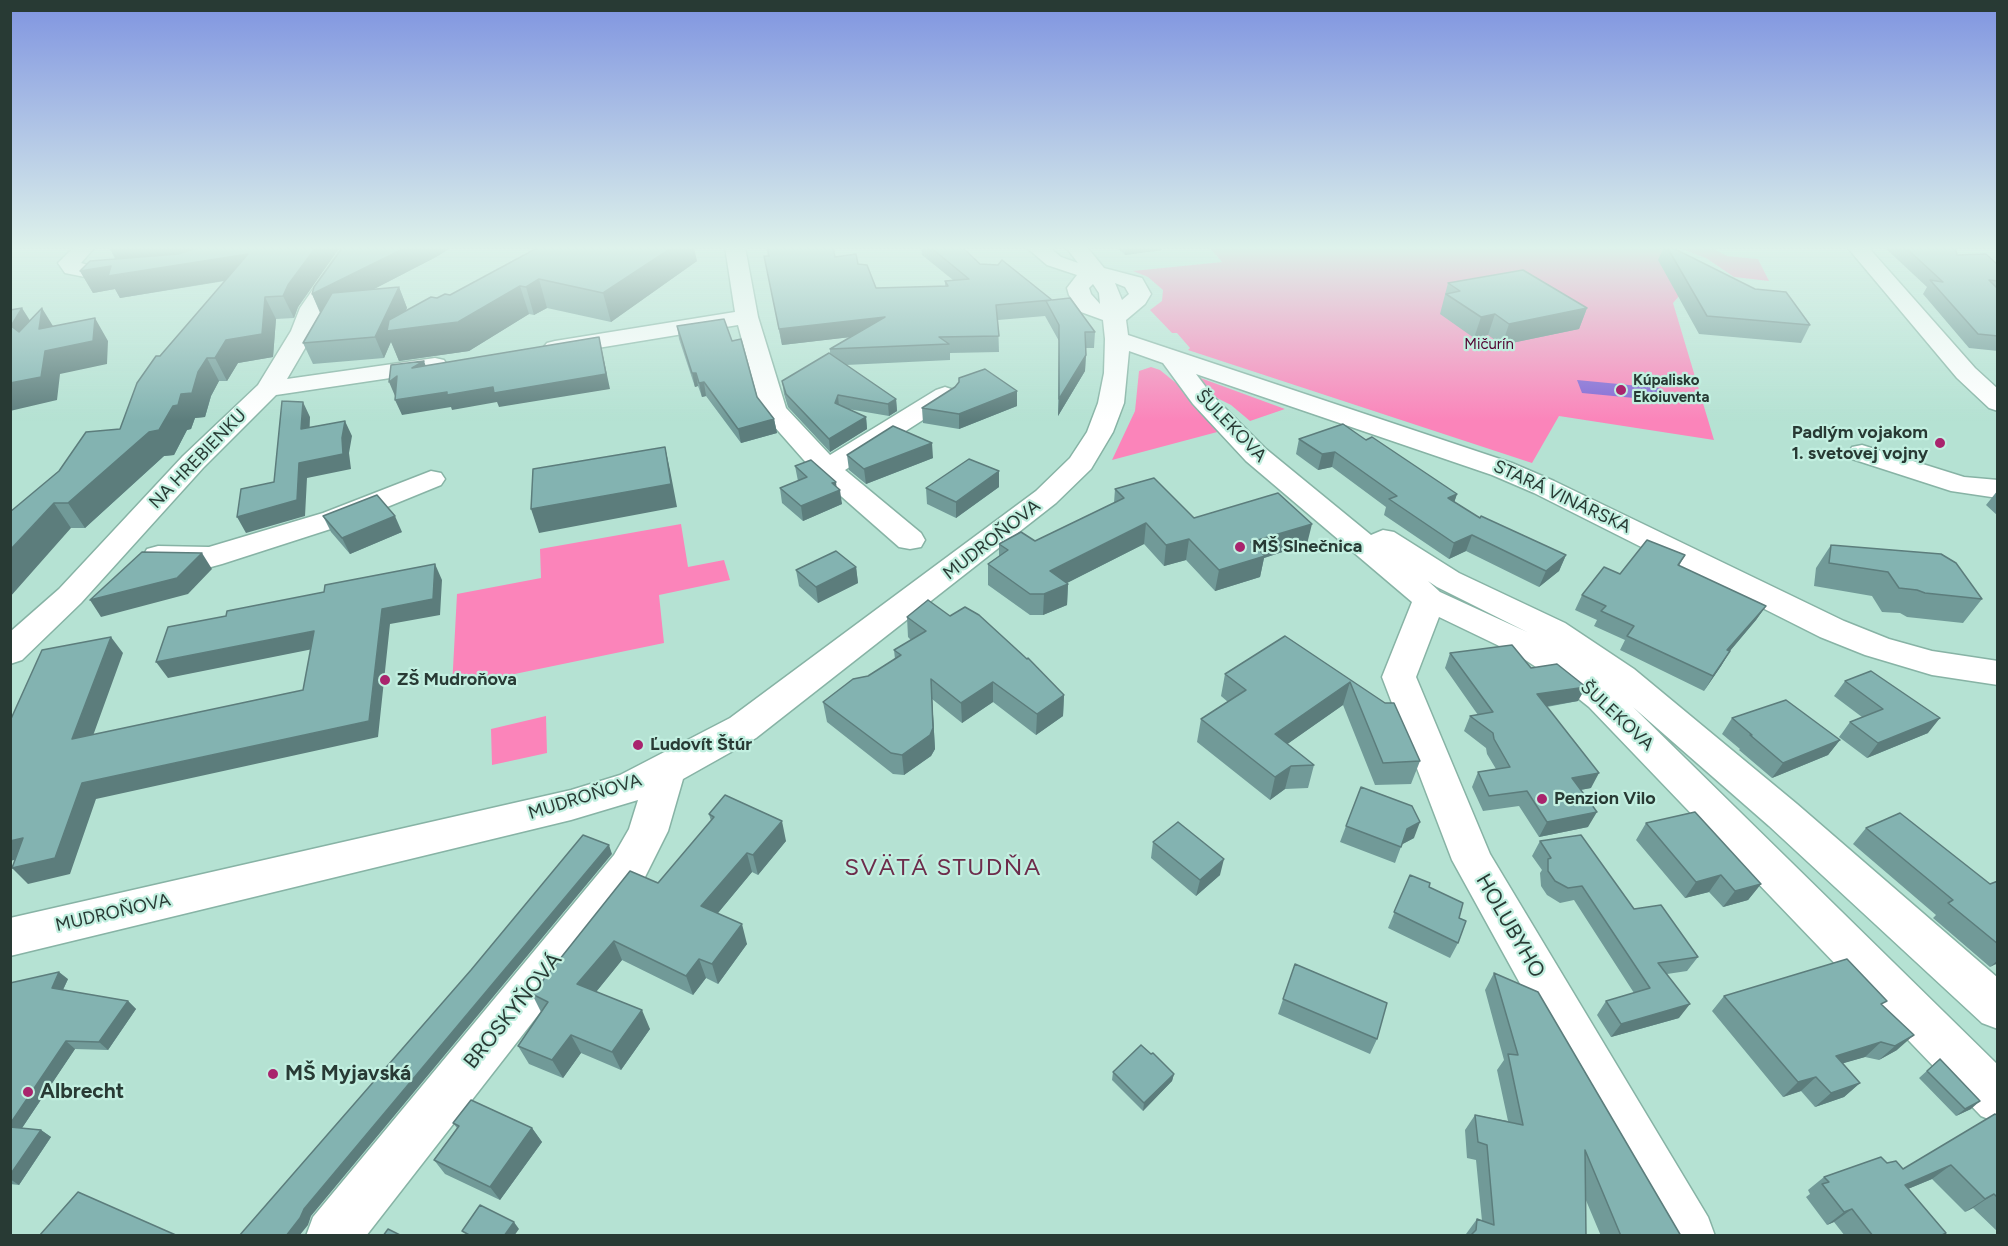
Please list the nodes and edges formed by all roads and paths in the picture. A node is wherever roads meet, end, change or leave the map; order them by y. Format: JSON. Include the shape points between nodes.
{"nodes":[{"id":1,"x":313,"y":305,"type":"edge"},
{"id":2,"x":745,"y":305,"type":"edge"},
{"id":3,"x":1088,"y":305,"type":"edge"},
{"id":4,"x":1133,"y":305,"type":"edge"},
{"id":5,"x":1907,"y":305,"type":"edge"},
{"id":6,"x":747,"y":317,"type":"junction"},
{"id":7,"x":1116,"y":328,"type":"junction"},
{"id":8,"x":528,"y":352,"type":"edge"},
{"id":9,"x":1172,"y":358,"type":"junction"},
{"id":10,"x":458,"y":362,"type":"edge"},
{"id":11,"x":268,"y":389,"type":"junction"},
{"id":12,"x":945,"y":395,"type":"edge"},
{"id":13,"x":1202,"y":399,"type":"junction"},
{"id":14,"x":1998,"y":403,"type":"edge"},
{"id":15,"x":1862,"y":453,"type":"dead end"},
{"id":16,"x":827,"y":469,"type":"junction"},
{"id":17,"x":431,"y":479,"type":"dead end"},
{"id":18,"x":1998,"y":489,"type":"edge"},
{"id":19,"x":910,"y":540,"type":"dead end"},
{"id":20,"x":109,"y":555,"type":"junction"},
{"id":21,"x":1429,"y":599,"type":"junction"},
{"id":22,"x":10,"y":652,"type":"edge"},
{"id":23,"x":1998,"y":673,"type":"edge"},
{"id":24,"x":667,"y":770,"type":"junction"},
{"id":25,"x":10,"y":937,"type":"edge"},
{"id":26,"x":1998,"y":1008,"type":"edge"},
{"id":27,"x":1998,"y":1099,"type":"edge"},
{"id":28,"x":332,"y":1236,"type":"edge"},
{"id":29,"x":1689,"y":1236,"type":"edge"}],
"edges":[{"from":1,"to":11,"type":"street","name":"NA HREBIENKU","via":[[303,331]]},
{"from":2,"to":6,"type":"street"},
{"from":3,"to":7,"type":"street","name":"STARÁ VINÁRSKA"},
{"from":4,"to":7,"type":"street"},
{"from":5,"to":14,"type":"street","via":[[1972,380]]},
{"from":6,"to":8,"type":"street"},
{"from":6,"to":16,"type":"street","via":[[774,410]]},
{"from":7,"to":9,"type":"street","name":"STARÁ VINÁRSKA"},
{"from":7,"to":24,"type":"street","name":"MUDROŇOVA","via":[[1113,392],[1104,422],[1081,462],[1061,484],[769,710]]},
{"from":9,"to":13,"type":"street","name":"ŠULEKOVA"},
{"from":9,"to":23,"type":"street","name":"STARÁ VINÁRSKA","via":[[1502,469],[1877,647],[1932,663]]},
{"from":10,"to":11,"type":"street"},
{"from":11,"to":20,"type":"street","name":"NA HREBIENKU","via":[[193,462]]},
{"from":12,"to":16,"type":"street"},
{"from":13,"to":21,"type":"street","name":"ŠULEKOVA","via":[[1256,455]]},
{"from":13,"to":26,"type":"street","via":[[1240,421],[1285,465],[1350,518],[1448,580],[1553,632],[1622,678],[1783,815]]},
{"from":15,"to":18,"type":"street","via":[[1961,484]]},
{"from":16,"to":19,"type":"street"},
{"from":17,"to":20,"type":"street","via":[[333,519],[211,557]]},
{"from":20,"to":22,"type":"street","name":"NA HREBIENKU"},
{"from":21,"to":27,"type":"street","name":"ŠULEKOVA","via":[[1530,647],[1602,698]]},
{"from":21,"to":29,"type":"street","name":"HOLUBYHO","via":[[1399,677],[1472,860]]},
{"from":24,"to":25,"type":"street","name":"MUDROŇOVA","via":[[631,787],[571,805]]},
{"from":24,"to":28,"type":"street","name":"BROSKYŇOVÁ","via":[[648,831],[629,867]]}]}
